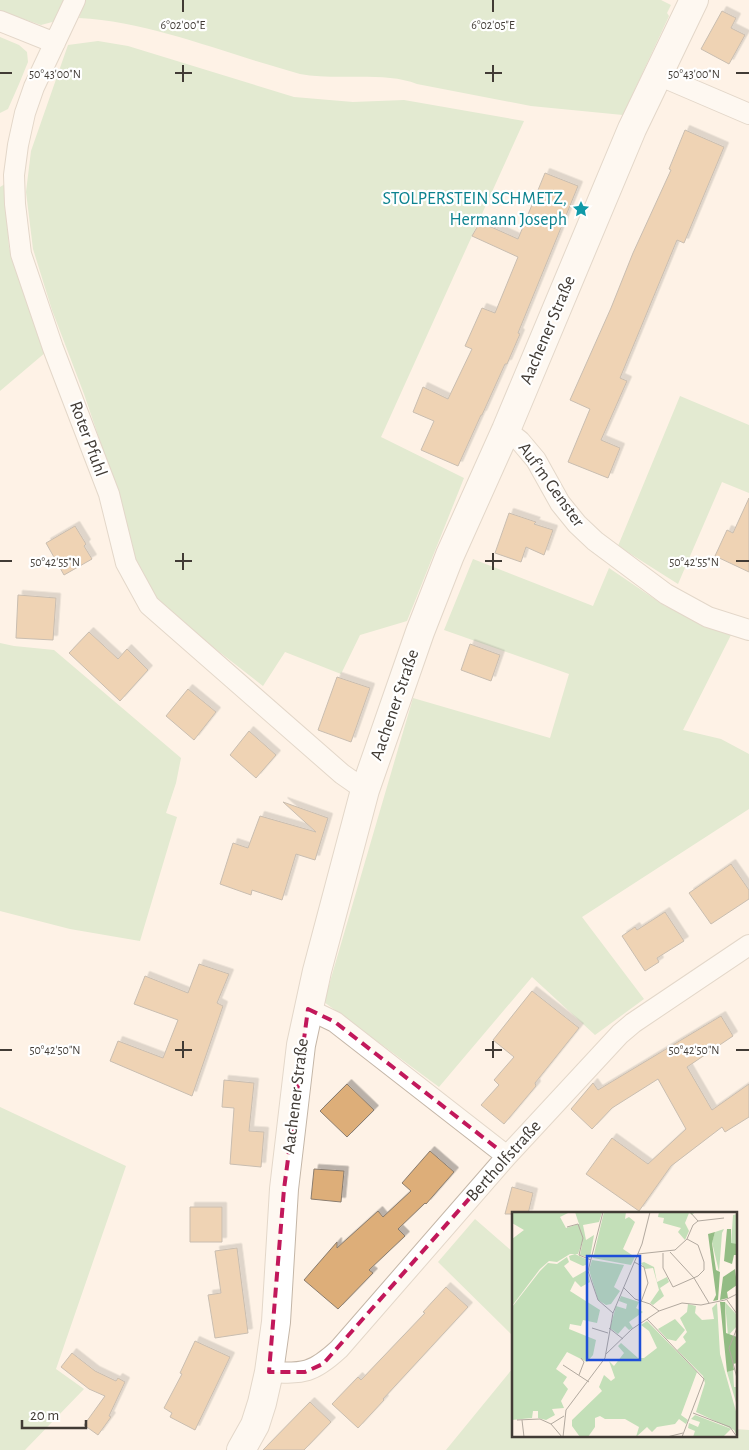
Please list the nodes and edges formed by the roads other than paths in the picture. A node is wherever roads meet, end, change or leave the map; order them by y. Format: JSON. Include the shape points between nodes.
{"nodes":[{"id":1,"x":75,"y":0,"type":"edge"},
{"id":2,"x":694,"y":0,"type":"edge"},
{"id":3,"x":0,"y":21,"type":"edge"},
{"id":4,"x":55,"y":43,"type":"junction"},
{"id":5,"x":658,"y":75,"type":"junction"},
{"id":6,"x":749,"y":114,"type":"edge"},
{"id":7,"x":506,"y":430,"type":"junction"},
{"id":8,"x":749,"y":630,"type":"edge"},
{"id":9,"x":365,"y":790,"type":"junction"},
{"id":10,"x":749,"y":945,"type":"edge"},
{"id":11,"x":308,"y":1009,"type":"junction"},
{"id":12,"x":507,"y":1156,"type":"junction"},
{"id":13,"x":269,"y":1372,"type":"junction"},
{"id":14,"x":240,"y":1450,"type":"edge"}],
"edges":[{"from":1,"to":4,"type":"street","name":"Roter Pfuhl"},
{"from":2,"to":5,"type":"street","name":"Aachener Straße"},
{"from":3,"to":4,"type":"street"},
{"from":4,"to":9,"type":"street","name":"Roter Pfuhl","via":[[34,87],[18,145],[14,175],[20,254],[109,494],[126,563],[149,605],[342,774]]},
{"from":5,"to":6,"type":"street"},
{"from":5,"to":7,"type":"street","name":"Aachener Straße","via":[[632,129]]},
{"from":7,"to":8,"type":"street","name":"Auf'm Genster","via":[[536,460],[560,503],[595,541],[666,594],[708,617]]},
{"from":7,"to":9,"type":"street","name":"Aachener Straße","via":[[450,555]]},
{"from":9,"to":11,"type":"street","name":"Aachener Straße"},
{"from":10,"to":12,"type":"street","name":"Bertholfstraße","via":[[620,1034]]},
{"from":11,"to":12,"type":"street","via":[[335,1022]]},
{"from":11,"to":13,"type":"street","name":"Aachener Straße","via":[[284,1189],[276,1322]]},
{"from":12,"to":13,"type":"street","name":"Bertholfstraße","via":[[323,1364],[305,1372]]},
{"from":13,"to":14,"type":"street","name":"Aachener Straße","via":[[255,1424]]}]}
